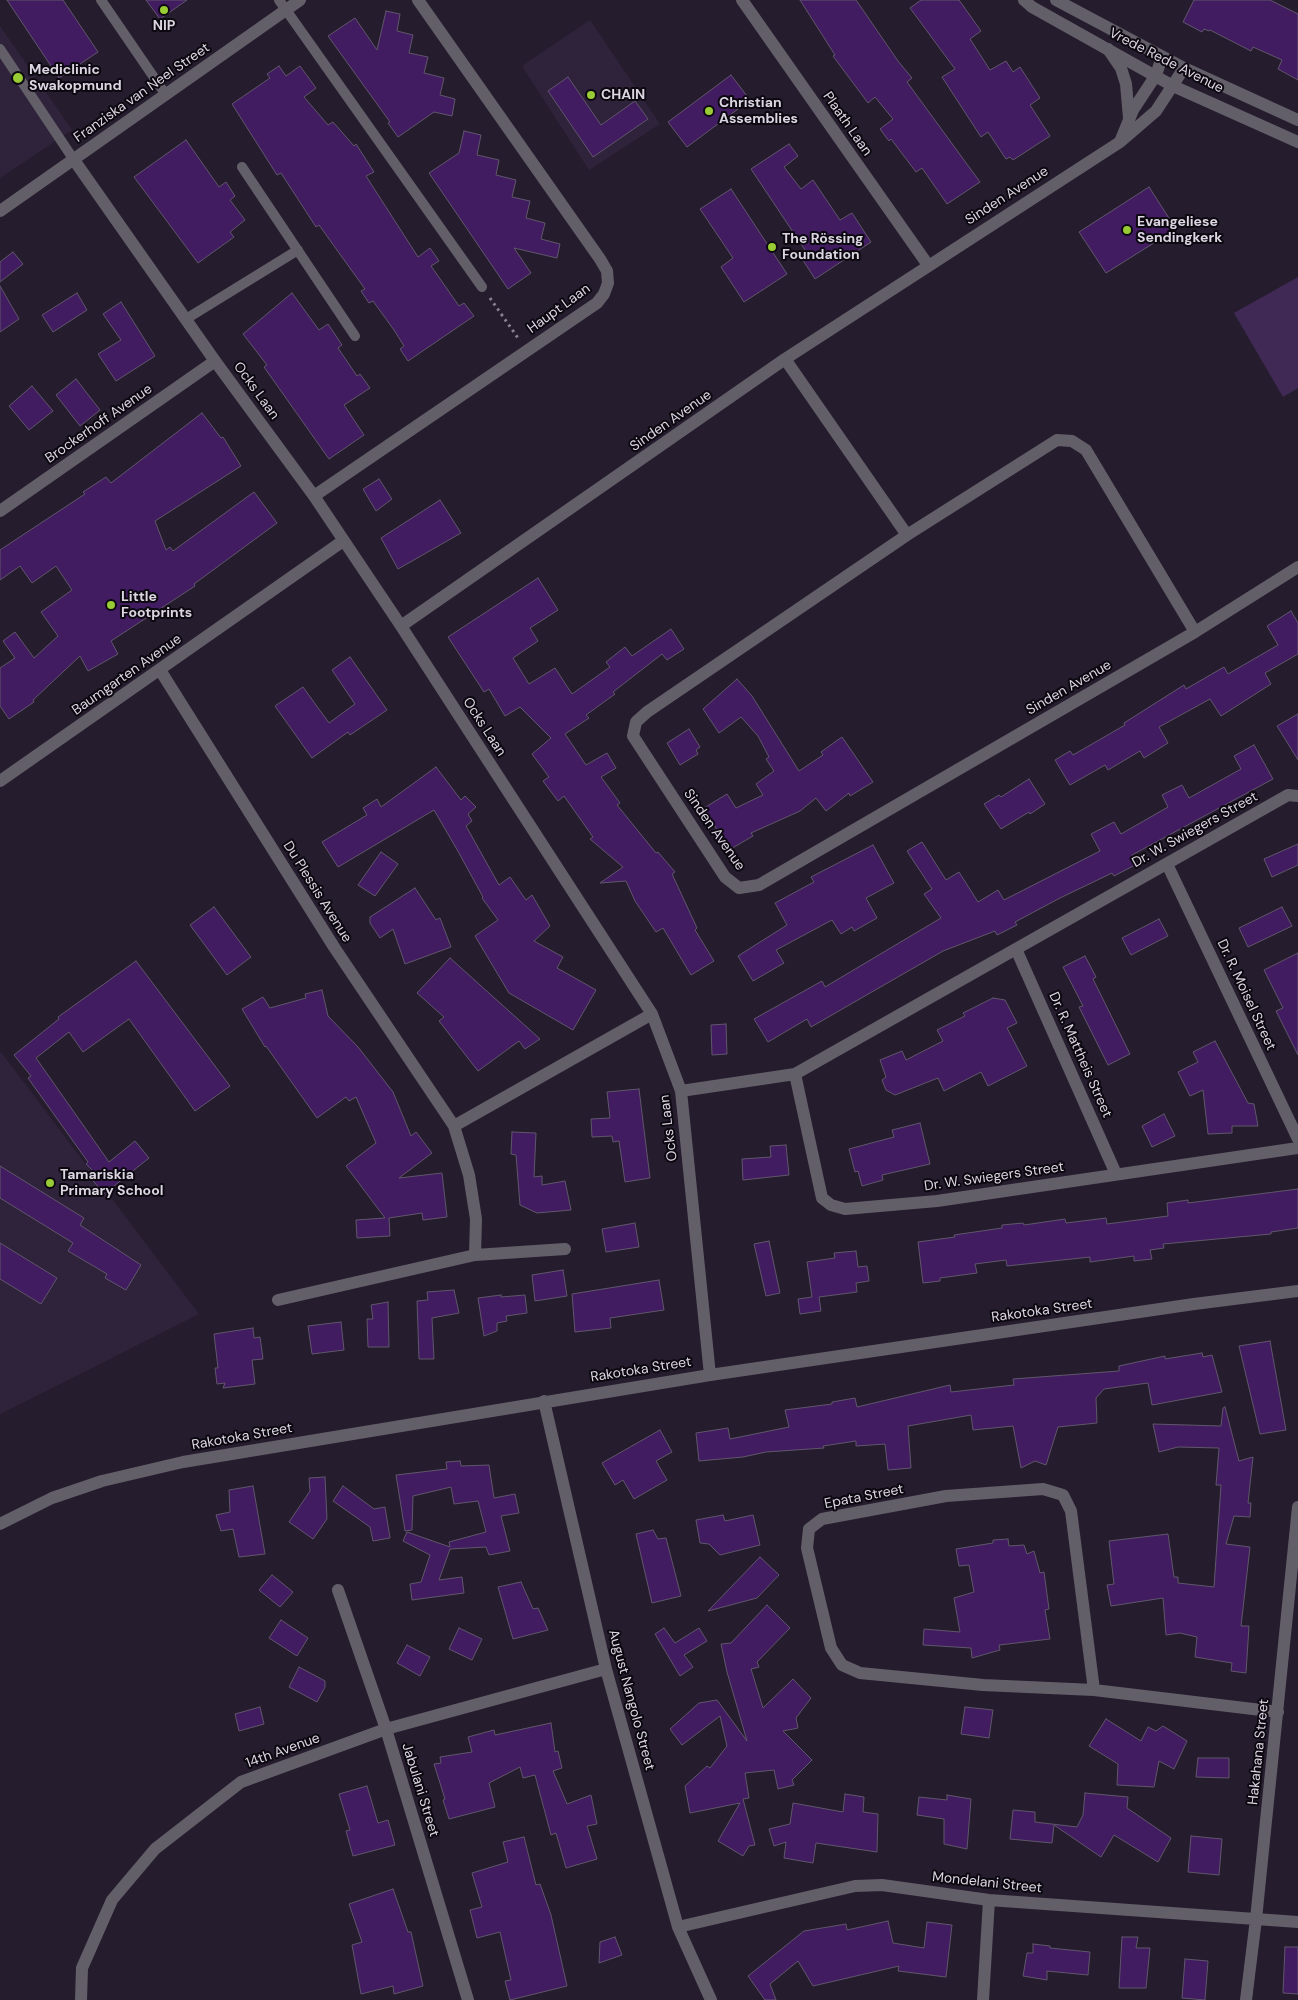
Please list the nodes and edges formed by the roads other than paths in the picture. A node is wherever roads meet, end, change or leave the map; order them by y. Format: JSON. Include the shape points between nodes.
{"nodes":[{"id":1,"x":101,"y":0,"type":"edge"},
{"id":2,"x":300,"y":0,"type":"edge"},
{"id":3,"x":418,"y":0,"type":"edge"},
{"id":4,"x":742,"y":0,"type":"edge"},
{"id":5,"x":1024,"y":0,"type":"edge"},
{"id":6,"x":1056,"y":0,"type":"edge"},
{"id":7,"x":283,"y":5,"type":"edge"},
{"id":8,"x":0,"y":49,"type":"edge"},
{"id":9,"x":1108,"y":49,"type":"junction"},
{"id":10,"x":1162,"y":57,"type":"junction"},
{"id":11,"x":1184,"y":68,"type":"junction"},
{"id":12,"x":1156,"y":75,"type":"junction"},
{"id":13,"x":1173,"y":86,"type":"junction"},
{"id":14,"x":166,"y":95,"type":"junction"},
{"id":15,"x":1129,"y":118,"type":"junction"},
{"id":16,"x":1298,"y":120,"type":"edge"},
{"id":17,"x":1120,"y":142,"type":"junction"},
{"id":18,"x":1298,"y":142,"type":"edge"},
{"id":19,"x":74,"y":160,"type":"junction"},
{"id":20,"x":242,"y":166,"type":"dead end"},
{"id":21,"x":0,"y":211,"type":"edge"},
{"id":22,"x":298,"y":250,"type":"junction"},
{"id":23,"x":928,"y":265,"type":"junction"},
{"id":24,"x":482,"y":287,"type":"road end"},
{"id":25,"x":186,"y":319,"type":"junction"},
{"id":26,"x":355,"y":336,"type":"dead end"},
{"id":27,"x":785,"y":359,"type":"junction"},
{"id":28,"x":215,"y":361,"type":"junction"},
{"id":29,"x":314,"y":496,"type":"junction"},
{"id":30,"x":0,"y":511,"type":"edge"},
{"id":31,"x":907,"y":535,"type":"junction"},
{"id":32,"x":343,"y":541,"type":"junction"},
{"id":33,"x":1298,"y":567,"type":"edge"},
{"id":34,"x":401,"y":626,"type":"junction"},
{"id":35,"x":1195,"y":632,"type":"junction"},
{"id":36,"x":160,"y":670,"type":"junction"},
{"id":37,"x":0,"y":781,"type":"edge"},
{"id":38,"x":1298,"y":796,"type":"edge"},
{"id":39,"x":1167,"y":864,"type":"junction"},
{"id":40,"x":1016,"y":948,"type":"junction"},
{"id":41,"x":652,"y":1014,"type":"junction"},
{"id":42,"x":795,"y":1074,"type":"junction"},
{"id":43,"x":681,"y":1091,"type":"junction"},
{"id":44,"x":454,"y":1126,"type":"junction"},
{"id":45,"x":1298,"y":1139,"type":"edge"},
{"id":46,"x":1298,"y":1148,"type":"edge"},
{"id":47,"x":1116,"y":1174,"type":"junction"},
{"id":48,"x":565,"y":1250,"type":"dead end"},
{"id":49,"x":475,"y":1255,"type":"junction"},
{"id":50,"x":1298,"y":1291,"type":"edge"},
{"id":51,"x":278,"y":1300,"type":"dead end"},
{"id":52,"x":710,"y":1374,"type":"junction"},
{"id":53,"x":544,"y":1401,"type":"junction"},
{"id":54,"x":1298,"y":1507,"type":"edge"},
{"id":55,"x":0,"y":1524,"type":"edge"},
{"id":56,"x":338,"y":1590,"type":"dead end"},
{"id":57,"x":606,"y":1669,"type":"junction"},
{"id":58,"x":1094,"y":1690,"type":"junction"},
{"id":59,"x":1278,"y":1712,"type":"junction"},
{"id":60,"x":386,"y":1729,"type":"junction"},
{"id":61,"x":989,"y":1900,"type":"junction"},
{"id":62,"x":1256,"y":1919,"type":"junction"},
{"id":63,"x":1298,"y":1922,"type":"edge"},
{"id":64,"x":678,"y":1927,"type":"junction"},
{"id":65,"x":81,"y":2000,"type":"edge"},
{"id":66,"x":468,"y":2000,"type":"edge"},
{"id":67,"x":711,"y":2000,"type":"edge"},
{"id":68,"x":983,"y":2000,"type":"edge"},
{"id":69,"x":1246,"y":2000,"type":"edge"}],
"edges":[{"from":1,"to":14,"type":"lane"},
{"from":2,"to":7,"type":"street","name":"Franziska van Neel Street"},
{"from":3,"to":29,"type":"street","name":"Haupt Laan","via":[[607,271],[608,282],[597,303]]},
{"from":4,"to":23,"type":"street","name":"Plaath Laan"},
{"from":5,"to":9,"type":"street","name":"Vrede Rede Avenue"},
{"from":6,"to":10,"type":"street","name":"Vrede Rede Avenue"},
{"from":7,"to":14,"type":"street","name":"Franziska van Neel Street"},
{"from":7,"to":24,"type":"lane"},
{"from":8,"to":19,"type":"lane"},
{"from":9,"to":12,"type":"street","name":"Vrede Rede Avenue"},
{"from":9,"to":15,"type":"street","via":[[1121,68],[1126,84]]},
{"from":10,"to":11,"type":"street","name":"Vrede Rede Avenue"},
{"from":10,"to":12,"type":"street"},
{"from":11,"to":13,"type":"street","name":"Sinden Avenue"},
{"from":11,"to":16,"type":"street","name":"Vrede Rede Avenue"},
{"from":12,"to":13,"type":"street","name":"Vrede Rede Avenue"},
{"from":12,"to":15,"type":"street"},
{"from":13,"to":17,"type":"street","name":"Sinden Avenue","via":[[1156,111]]},
{"from":13,"to":18,"type":"street","name":"Vrede Rede Avenue"},
{"from":14,"to":19,"type":"street","name":"Franziska van Neel Street"},
{"from":15,"to":17,"type":"street"},
{"from":17,"to":23,"type":"street","name":"Sinden Avenue"},
{"from":19,"to":21,"type":"street","name":"Franziska van Neel Street"},
{"from":19,"to":25,"type":"street","name":"Ocks Laan"},
{"from":20,"to":22,"type":"lane"},
{"from":22,"to":25,"type":"lane"},
{"from":22,"to":26,"type":"lane"},
{"from":23,"to":27,"type":"street","name":"Sinden Avenue"},
{"from":25,"to":28,"type":"street","name":"Ocks Laan"},
{"from":27,"to":31,"type":"street"},
{"from":27,"to":34,"type":"street","name":"Sinden Avenue"},
{"from":28,"to":29,"type":"street","name":"Ocks Laan"},
{"from":28,"to":30,"type":"street","name":"Brockerhoff Avenue"},
{"from":29,"to":32,"type":"street","name":"Ocks Laan"},
{"from":31,"to":35,"type":"street","name":"Sinden Avenue","via":[[1057,440],[1072,441],[1086,450]]},
{"from":31,"to":35,"type":"street","name":"Sinden Avenue","via":[[636,722],[633,736],[726,877],[739,888],[759,885]]},
{"from":32,"to":34,"type":"street","name":"Ocks Laan"},
{"from":32,"to":36,"type":"street","name":"Baumgarten Avenue"},
{"from":33,"to":35,"type":"street","name":"Sinden Avenue"},
{"from":34,"to":41,"type":"street","name":"Ocks Laan"},
{"from":36,"to":37,"type":"street","name":"Baumgarten Avenue"},
{"from":36,"to":44,"type":"street","name":"Du Plessis Avenue","via":[[334,947]]},
{"from":38,"to":39,"type":"street","name":"Dr. W. Swiegers Street","via":[[1288,795]]},
{"from":39,"to":40,"type":"street","name":"Dr. W. Swiegers Street"},
{"from":39,"to":45,"type":"street","name":"Dr. R. Moisel Street"},
{"from":40,"to":42,"type":"street","name":"Dr. W. Swiegers Street"},
{"from":40,"to":47,"type":"street","name":"Dr. R. Mattheis Street"},
{"from":41,"to":43,"type":"street","name":"Ocks Laan"},
{"from":41,"to":44,"type":"street"},
{"from":42,"to":43,"type":"street","name":"Dr. W. Swiegers Street"},
{"from":42,"to":47,"type":"street","name":"Dr. W. Swiegers Street","via":[[822,1198],[831,1205],[845,1209],[937,1201]]},
{"from":43,"to":52,"type":"street","name":"Ocks Laan"},
{"from":44,"to":49,"type":"street","name":"Du Plessis Avenue","via":[[469,1175],[476,1219]]},
{"from":46,"to":47,"type":"street","name":"Dr. W. Swiegers Street"},
{"from":48,"to":49,"type":"street"},
{"from":49,"to":51,"type":"street"},
{"from":50,"to":52,"type":"street","name":"Rakotoka Street"},
{"from":52,"to":53,"type":"street","name":"Rakotoka Street"},
{"from":53,"to":55,"type":"street","name":"Rakotoka Street","via":[[183,1462],[102,1481],[52,1498]]},
{"from":53,"to":57,"type":"street","name":"August Nangolo Street"},
{"from":54,"to":59,"type":"street","name":"Hakahana Street"},
{"from":56,"to":60,"type":"street","name":"Jabulani Street"},
{"from":57,"to":60,"type":"street","name":"14th Avenue"},
{"from":57,"to":64,"type":"street","name":"August Nangolo Street"},
{"from":58,"to":58,"type":"street","name":"Epata Street","via":[[1071,1511],[1063,1495],[1043,1489],[946,1496],[822,1519],[809,1529],[807,1548],[831,1648],[842,1665],[870,1674],[984,1685]]},
{"from":58,"to":59,"type":"street","name":"Epata Street"},
{"from":59,"to":62,"type":"street","name":"Hakahana Street"},
{"from":60,"to":65,"type":"street","name":"14th Avenue","via":[[241,1782],[154,1849],[112,1900],[82,1968]]},
{"from":60,"to":66,"type":"street","name":"Jabulani Street"},
{"from":61,"to":62,"type":"street","name":"Mondelani Street"},
{"from":61,"to":64,"type":"street","name":"Mondelani Street","via":[[882,1886],[855,1886]]},
{"from":61,"to":68,"type":"street"},
{"from":62,"to":63,"type":"street","name":"Mondelani Street"},
{"from":62,"to":69,"type":"street","name":"Hakahana Street"},
{"from":64,"to":67,"type":"street","name":"August Nangolo Street"}]}
